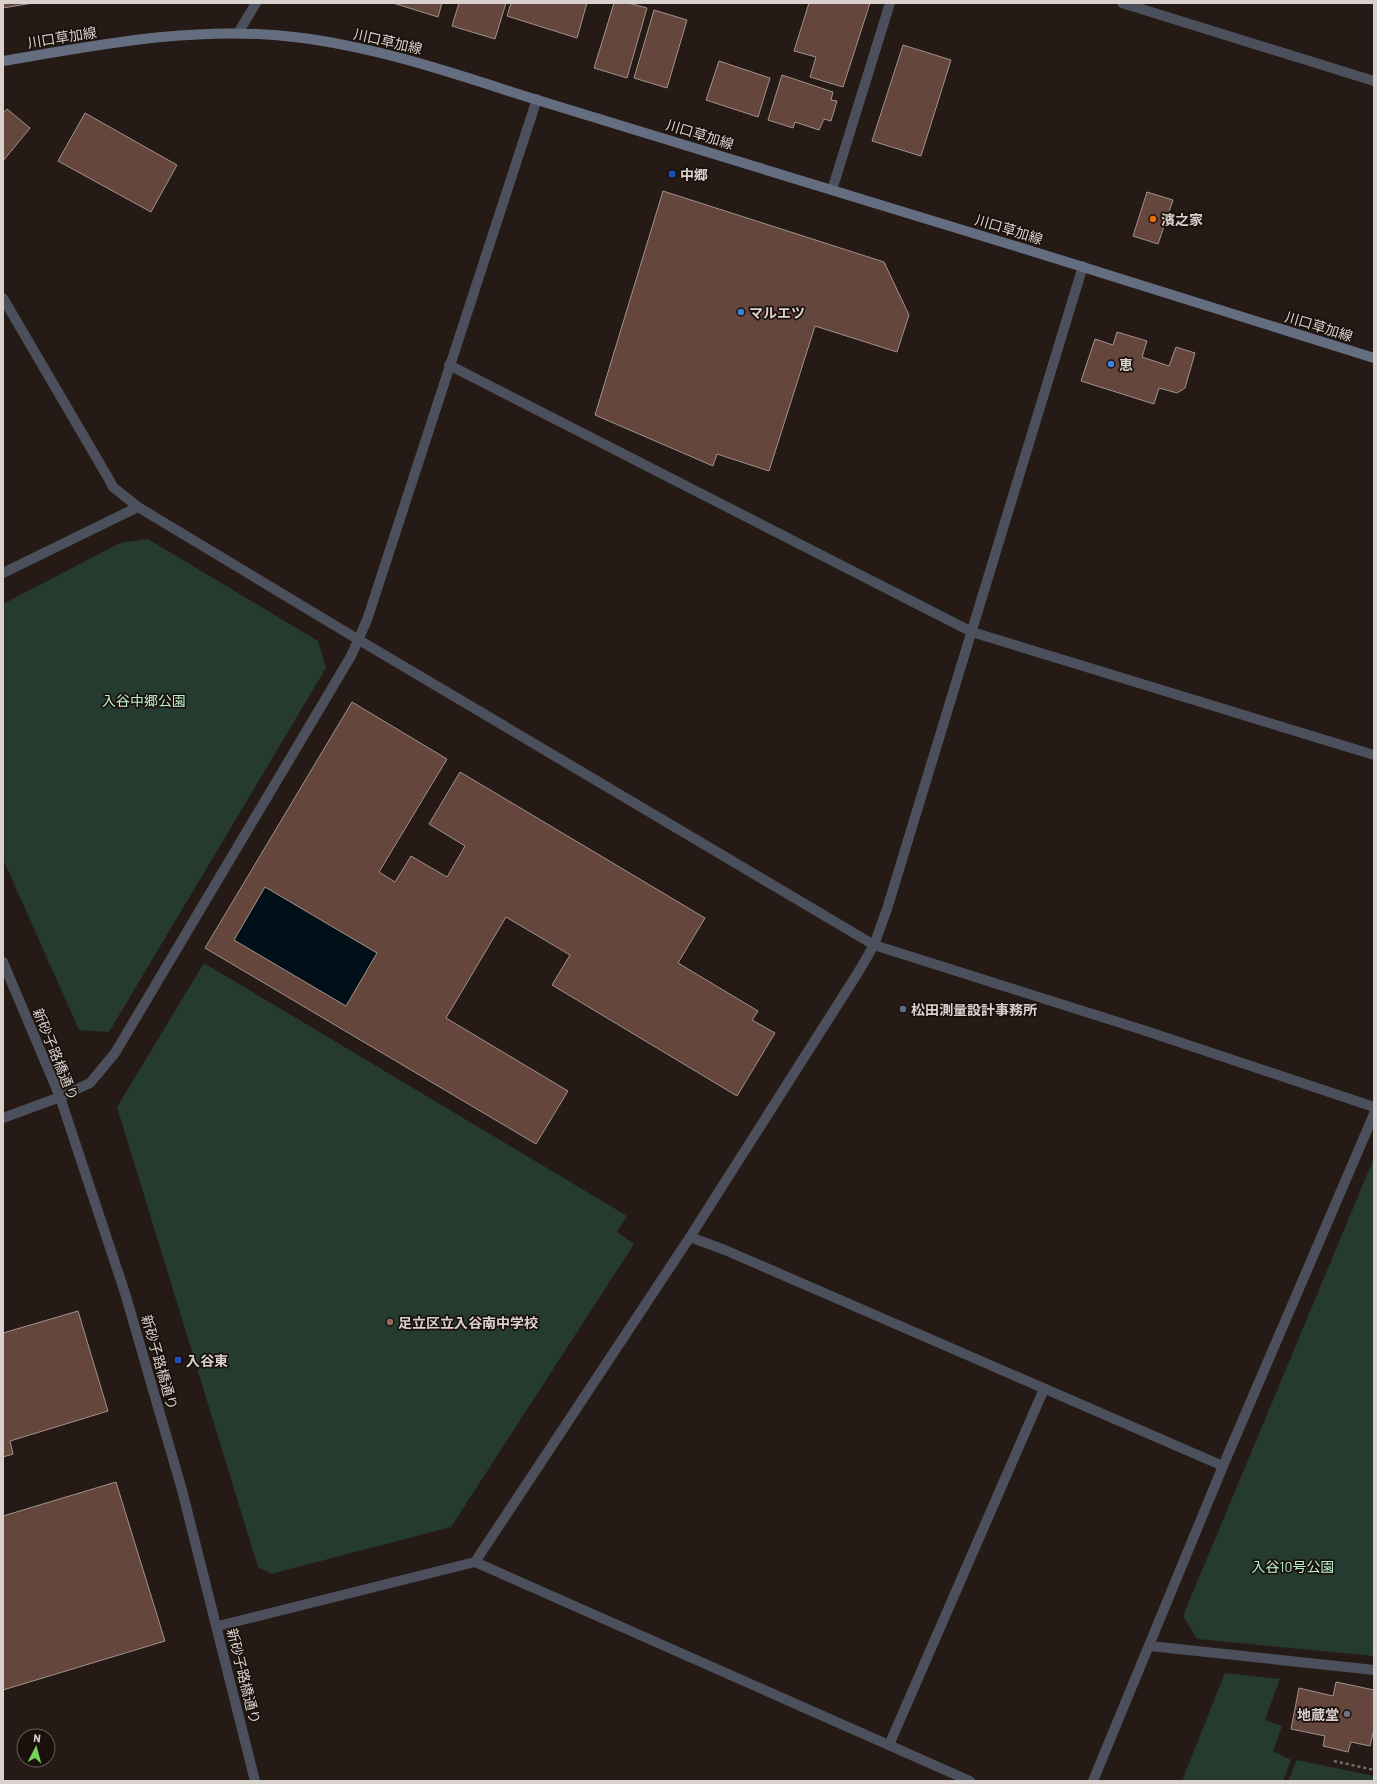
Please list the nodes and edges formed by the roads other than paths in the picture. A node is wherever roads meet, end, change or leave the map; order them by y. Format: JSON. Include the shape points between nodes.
{"nodes":[{"id":1,"x":256,"y":3,"type":"edge"},
{"id":2,"x":890,"y":3,"type":"edge"},
{"id":3,"x":1122,"y":3,"type":"edge"},
{"id":4,"x":238,"y":33,"type":"junction"},
{"id":5,"x":3,"y":61,"type":"edge"},
{"id":6,"x":1374,"y":81,"type":"edge"},
{"id":7,"x":537,"y":99,"type":"junction"},
{"id":8,"x":832,"y":190,"type":"junction"},
{"id":9,"x":1083,"y":266,"type":"junction"},
{"id":10,"x":3,"y":298,"type":"edge"},
{"id":11,"x":1374,"y":358,"type":"edge"},
{"id":12,"x":449,"y":365,"type":"junction"},
{"id":13,"x":138,"y":506,"type":"junction"},
{"id":14,"x":3,"y":573,"type":"edge"},
{"id":15,"x":972,"y":632,"type":"junction"},
{"id":16,"x":359,"y":640,"type":"junction"},
{"id":17,"x":1374,"y":755,"type":"edge"},
{"id":18,"x":874,"y":945,"type":"junction"},
{"id":19,"x":3,"y":962,"type":"edge"},
{"id":20,"x":60,"y":1097,"type":"junction"},
{"id":21,"x":1374,"y":1107,"type":"edge"},
{"id":22,"x":1374,"y":1114,"type":"edge"},
{"id":23,"x":3,"y":1118,"type":"edge"},
{"id":24,"x":690,"y":1237,"type":"junction"},
{"id":25,"x":1044,"y":1389,"type":"junction"},
{"id":26,"x":1223,"y":1466,"type":"junction"},
{"id":27,"x":475,"y":1562,"type":"junction"},
{"id":28,"x":218,"y":1626,"type":"junction"},
{"id":29,"x":1150,"y":1646,"type":"junction"},
{"id":30,"x":1374,"y":1670,"type":"edge"},
{"id":31,"x":888,"y":1745,"type":"junction"},
{"id":32,"x":256,"y":1781,"type":"edge"},
{"id":33,"x":970,"y":1781,"type":"edge"},
{"id":34,"x":1093,"y":1781,"type":"edge"}],
"edges":[{"from":1,"to":4,"type":"street"},
{"from":2,"to":8,"type":"street"},
{"from":3,"to":6,"type":"street"},
{"from":4,"to":5,"type":"main road","name":"川口草加線","via":[[148,38]]},
{"from":4,"to":7,"type":"main road","name":"川口草加線","via":[[294,37],[363,49],[421,62]]},
{"from":7,"to":8,"type":"main road","name":"川口草加線"},
{"from":7,"to":12,"type":"street"},
{"from":8,"to":9,"type":"main road","name":"川口草加線"},
{"from":9,"to":11,"type":"main road","name":"川口草加線"},
{"from":9,"to":15,"type":"street"},
{"from":10,"to":13,"type":"street","via":[[113,486]]},
{"from":12,"to":15,"type":"street"},
{"from":12,"to":16,"type":"street"},
{"from":13,"to":14,"type":"street"},
{"from":13,"to":16,"type":"street"},
{"from":15,"to":17,"type":"street"},
{"from":15,"to":18,"type":"street"},
{"from":16,"to":18,"type":"street"},
{"from":16,"to":20,"type":"street","via":[[115,1053],[90,1083]]},
{"from":18,"to":21,"type":"street"},
{"from":18,"to":24,"type":"street"},
{"from":19,"to":20,"type":"street","name":"新砂子路橋通り"},
{"from":20,"to":23,"type":"street"},
{"from":20,"to":28,"type":"street","name":"新砂子路橋通り","via":[[125,1292]]},
{"from":22,"to":26,"type":"street"},
{"from":24,"to":25,"type":"street"},
{"from":24,"to":27,"type":"street"},
{"from":25,"to":26,"type":"street"},
{"from":25,"to":31,"type":"street"},
{"from":26,"to":29,"type":"street"},
{"from":27,"to":28,"type":"street"},
{"from":27,"to":31,"type":"street"},
{"from":28,"to":32,"type":"street","name":"新砂子路橋通り"},
{"from":29,"to":30,"type":"street"},
{"from":29,"to":34,"type":"street"},
{"from":31,"to":33,"type":"street"}]}
